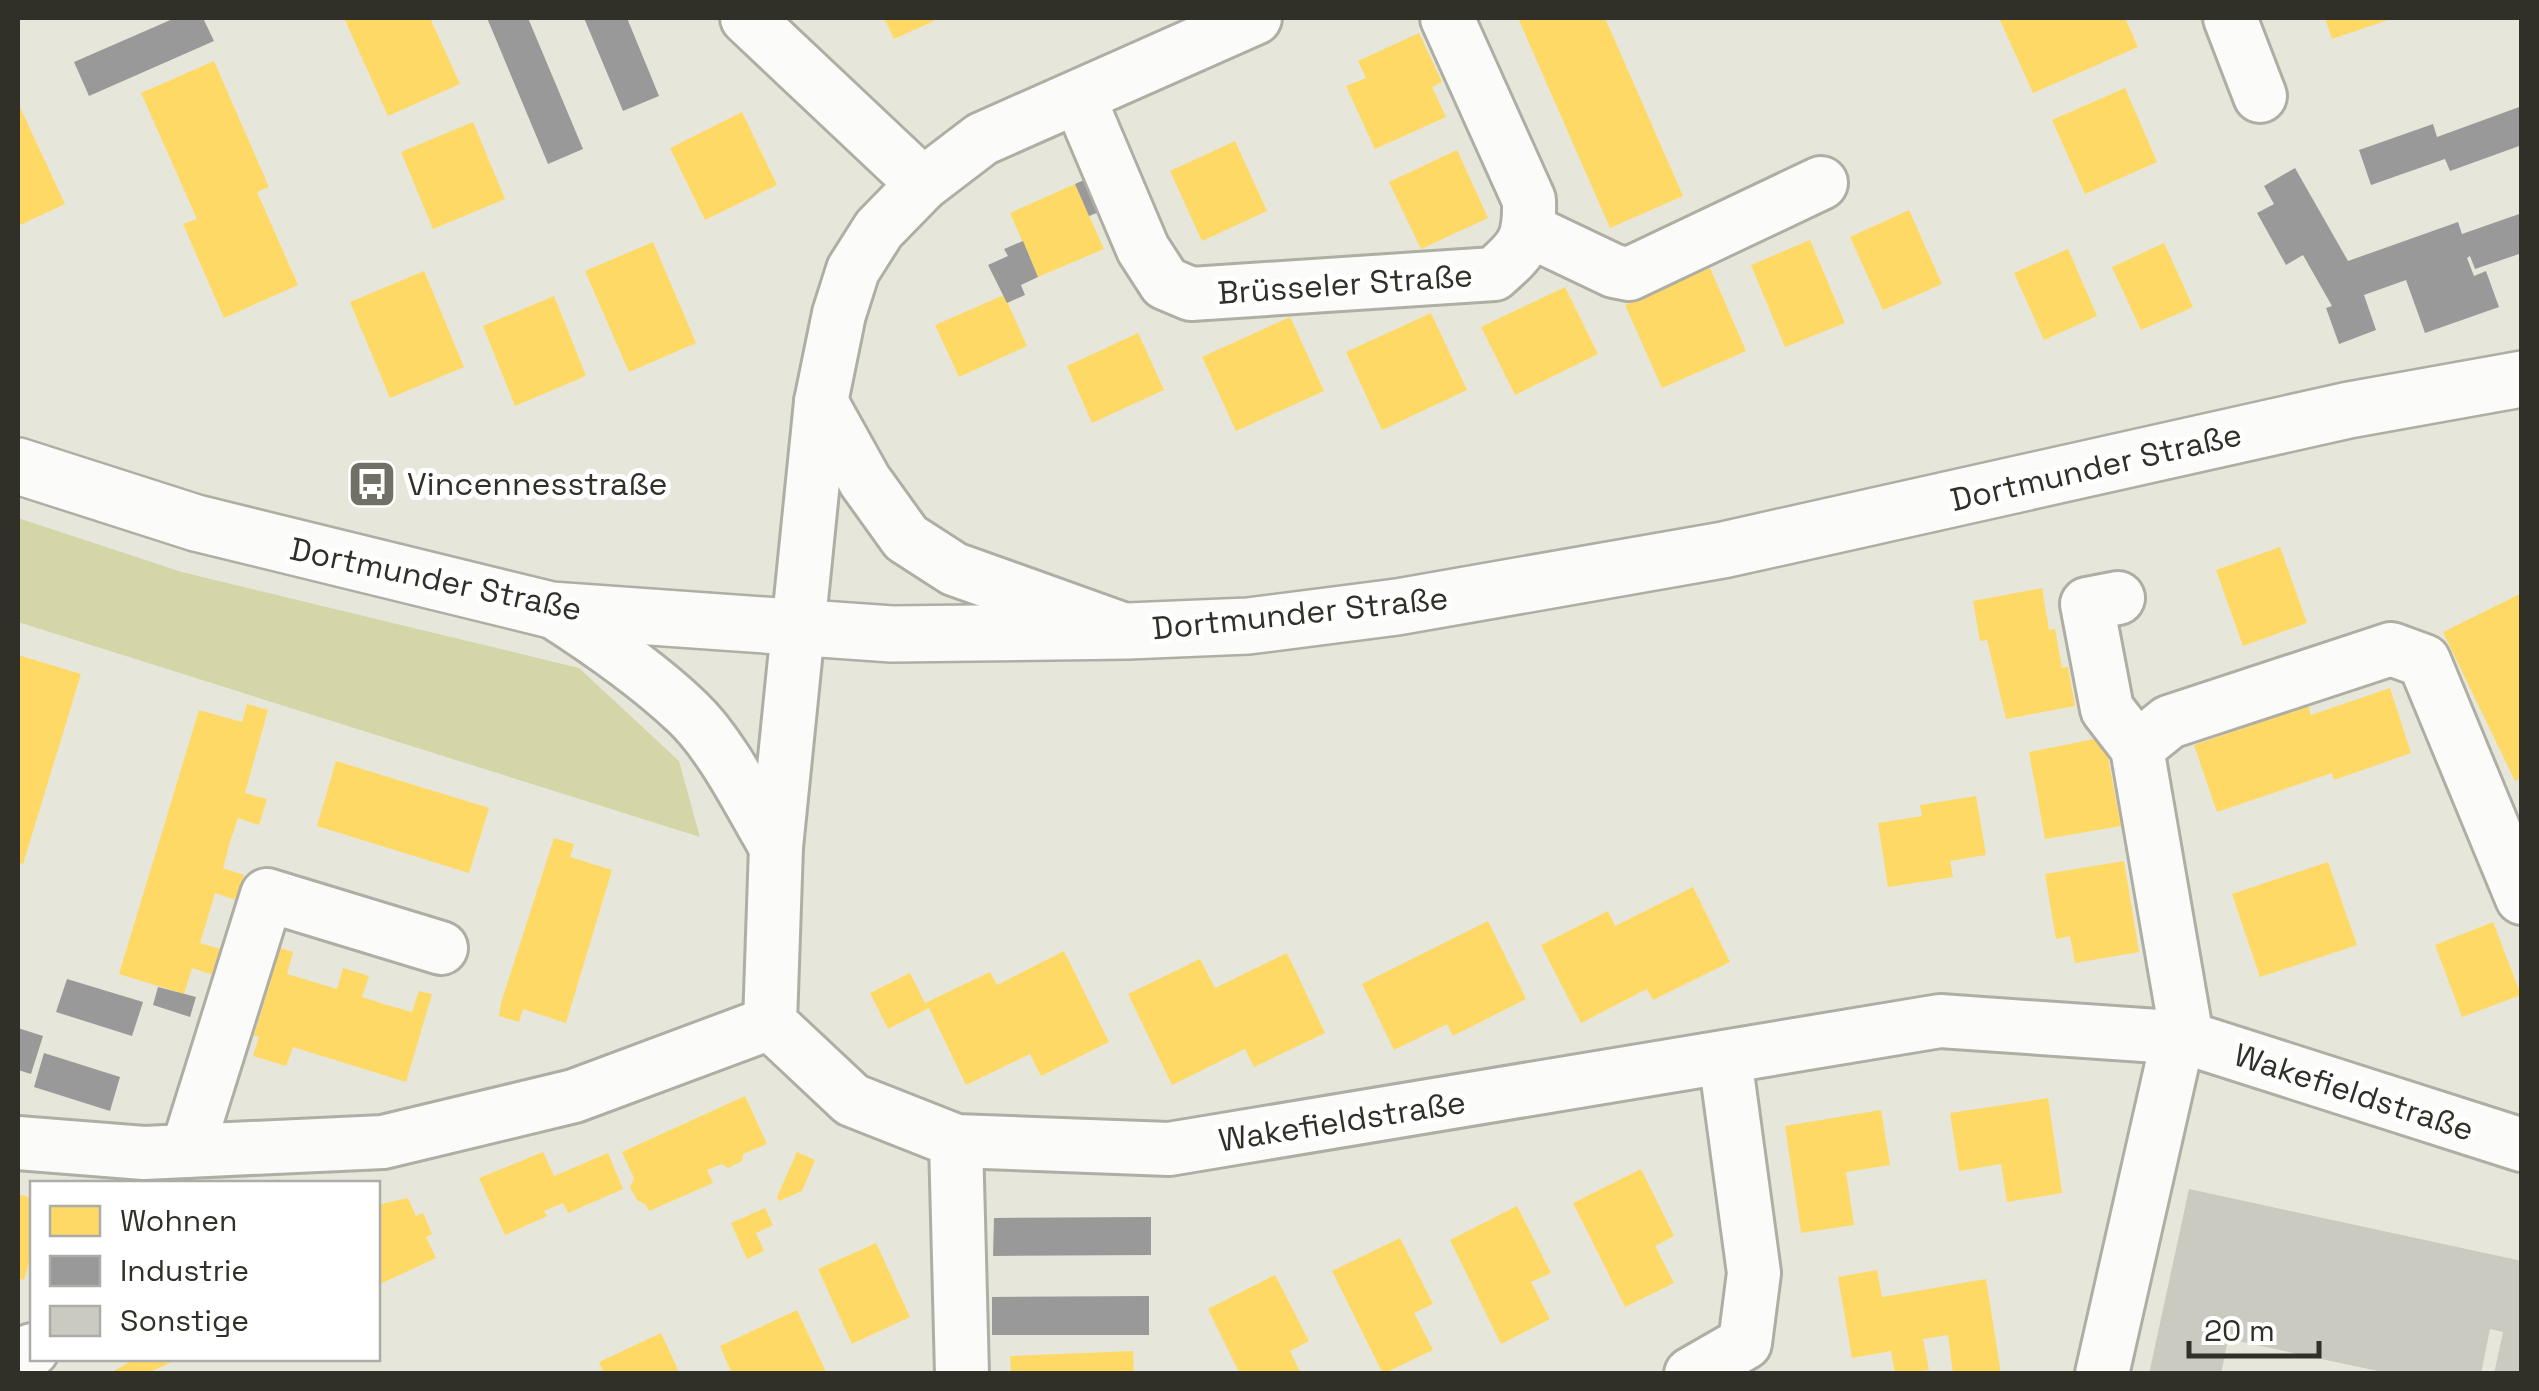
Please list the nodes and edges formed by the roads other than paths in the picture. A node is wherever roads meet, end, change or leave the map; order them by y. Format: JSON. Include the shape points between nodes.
{"nodes":[{"id":1,"x":747,"y":18,"type":"edge"},
{"id":2,"x":1255,"y":18,"type":"edge"},
{"id":3,"x":1447,"y":18,"type":"edge"},
{"id":4,"x":2230,"y":18,"type":"edge"},
{"id":5,"x":2260,"y":96,"type":"dead end"},
{"id":6,"x":1079,"y":98,"type":"junction"},
{"id":7,"x":1821,"y":183,"type":"dead end"},
{"id":8,"x":922,"y":184,"type":"junction"},
{"id":9,"x":1530,"y":231,"type":"junction"},
{"id":10,"x":2522,"y":379,"type":"edge"},
{"id":11,"x":821,"y":402,"type":"junction"},
{"id":12,"x":18,"y":466,"type":"edge"},
{"id":13,"x":2118,"y":598,"type":"dead end"},
{"id":14,"x":551,"y":610,"type":"junction"},
{"id":15,"x":799,"y":629,"type":"junction"},
{"id":16,"x":1128,"y":631,"type":"junction"},
{"id":17,"x":2138,"y":748,"type":"junction"},
{"id":18,"x":776,"y":847,"type":"junction"},
{"id":19,"x":2522,"y":898,"type":"edge"},
{"id":20,"x":441,"y":948,"type":"dead end"},
{"id":21,"x":770,"y":1023,"type":"junction"},
{"id":22,"x":2183,"y":1038,"type":"junction"},
{"id":23,"x":1725,"y":1058,"type":"junction"},
{"id":24,"x":956,"y":1140,"type":"junction"},
{"id":25,"x":18,"y":1143,"type":"edge"},
{"id":26,"x":2522,"y":1145,"type":"edge"},
{"id":27,"x":156,"y":1163,"type":"edge"},
{"id":28,"x":962,"y":1374,"type":"edge"},
{"id":29,"x":1691,"y":1374,"type":"edge"},
{"id":30,"x":2102,"y":1374,"type":"edge"}],
"edges":[{"from":1,"to":8,"type":"street"},
{"from":2,"to":6,"type":"street"},
{"from":3,"to":9,"type":"street","via":[[1529,200]]},
{"from":4,"to":5,"type":"street"},
{"from":6,"to":8,"type":"street","via":[[982,139]]},
{"from":6,"to":9,"type":"street","name":"Brüsseler Straße","via":[[1143,249],[1165,283],[1191,294],[1494,274]]},
{"from":7,"to":9,"type":"street","via":[[1629,274]]},
{"from":8,"to":11,"type":"street","via":[[879,229],[854,270]]},
{"from":10,"to":16,"type":"main road","name":"Dortmunder Straße","via":[[2349,410],[1704,554],[1398,607],[1248,626]]},
{"from":11,"to":15,"type":"street"},
{"from":11,"to":16,"type":"street","via":[[906,538],[954,570]]},
{"from":12,"to":14,"type":"main road","name":"Dortmunder Straße","via":[[196,523]]},
{"from":13,"to":17,"type":"street","via":[[2087,604],[2107,709]]},
{"from":14,"to":15,"type":"main road","name":"Dortmunder Straße"},
{"from":14,"to":18,"type":"street","via":[[689,714]]},
{"from":15,"to":16,"type":"main road","name":"Dortmunder Straße"},
{"from":15,"to":18,"type":"street"},
{"from":17,"to":19,"type":"street","via":[[2168,722],[2391,649],[2424,661]]},
{"from":17,"to":22,"type":"street"},
{"from":18,"to":21,"type":"street"},
{"from":20,"to":27,"type":"street","via":[[267,895]]},
{"from":21,"to":24,"type":"street","name":"Wakefieldstraße","via":[[852,1100]]},
{"from":21,"to":27,"type":"street","via":[[574,1096],[383,1142]]},
{"from":22,"to":23,"type":"street","name":"Wakefieldstraße","via":[[1940,1021]]},
{"from":22,"to":26,"type":"street","name":"Wakefieldstraße"},
{"from":22,"to":30,"type":"street"},
{"from":23,"to":24,"type":"street","name":"Wakefieldstraße","via":[[1169,1149]]},
{"from":23,"to":29,"type":"street","via":[[1754,1272],[1745,1343]]},
{"from":24,"to":28,"type":"street"},
{"from":25,"to":27,"type":"street"}]}
